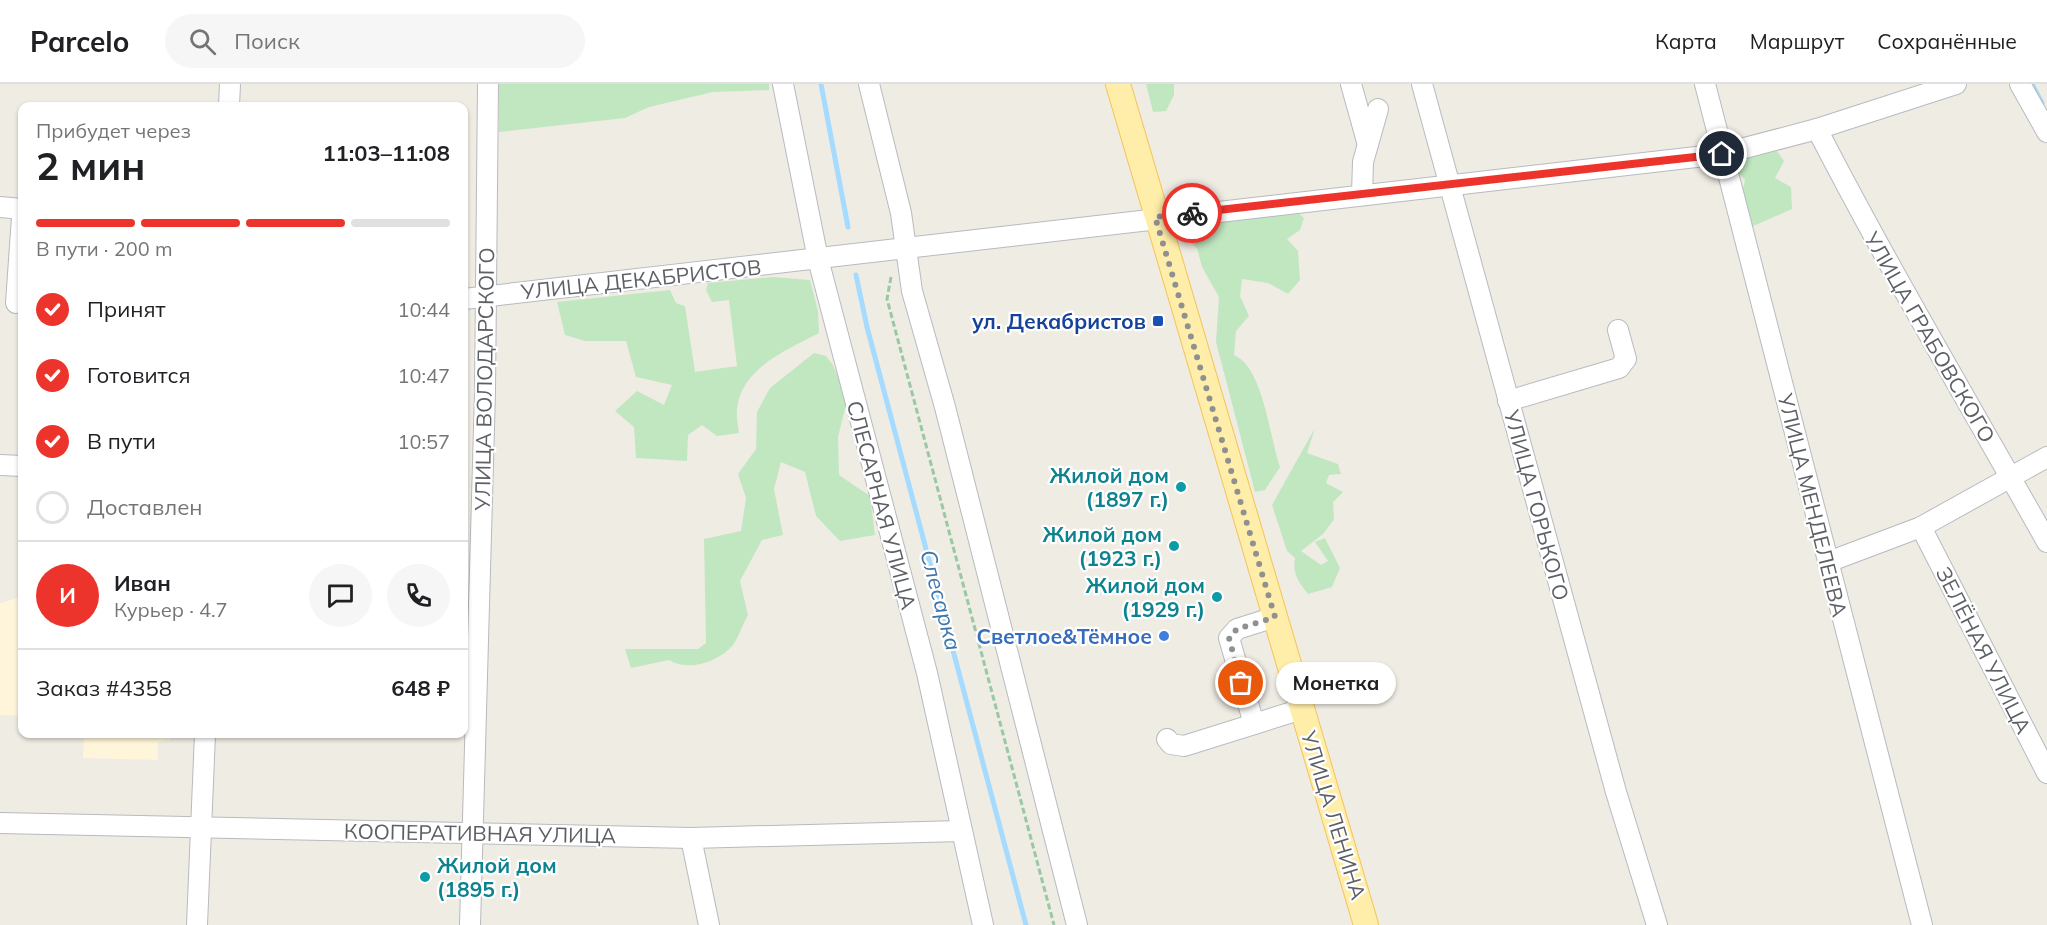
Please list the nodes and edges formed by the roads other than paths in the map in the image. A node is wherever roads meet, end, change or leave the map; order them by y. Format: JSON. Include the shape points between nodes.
{"nodes":[{"id":1,"x":230,"y":84,"type":"edge"},
{"id":2,"x":488,"y":84,"type":"edge"},
{"id":3,"x":783,"y":84,"type":"edge"},
{"id":4,"x":869,"y":84,"type":"edge"},
{"id":5,"x":1118,"y":84,"type":"edge"},
{"id":6,"x":1351,"y":84,"type":"edge"},
{"id":7,"x":1422,"y":84,"type":"edge"},
{"id":8,"x":1705,"y":84,"type":"edge"},
{"id":9,"x":1956,"y":84,"type":"edge"},
{"id":10,"x":2020,"y":84,"type":"edge"},
{"id":11,"x":229,"y":102,"type":"edge"},
{"id":12,"x":1378,"y":109,"type":"dead end"},
{"id":13,"x":1817,"y":129,"type":"junction"},
{"id":14,"x":2047,"y":132,"type":"edge"},
{"id":15,"x":1368,"y":145,"type":"junction"},
{"id":16,"x":1722,"y":154,"type":"junction"},
{"id":17,"x":1448,"y":184,"type":"junction"},
{"id":18,"x":1362,"y":194,"type":"junction"},
{"id":19,"x":0,"y":207,"type":"edge"},
{"id":20,"x":18,"y":208,"type":"edge"},
{"id":21,"x":1155,"y":217,"type":"junction"},
{"id":22,"x":906,"y":248,"type":"junction"},
{"id":23,"x":18,"y":255,"type":"edge"},
{"id":24,"x":818,"y":259,"type":"junction"},
{"id":25,"x":487,"y":297,"type":"junction"},
{"id":26,"x":468,"y":299,"type":"edge"},
{"id":27,"x":13,"y":303,"type":"edge"},
{"id":28,"x":1618,"y":330,"type":"dead end"},
{"id":29,"x":1508,"y":401,"type":"junction"},
{"id":30,"x":2047,"y":456,"type":"edge"},
{"id":31,"x":0,"y":465,"type":"edge"},
{"id":32,"x":18,"y":466,"type":"edge"},
{"id":33,"x":2011,"y":478,"type":"junction"},
{"id":34,"x":1921,"y":527,"type":"junction"},
{"id":35,"x":2047,"y":542,"type":"edge"},
{"id":36,"x":1828,"y":562,"type":"junction"},
{"id":37,"x":1275,"y":617,"type":"junction"},
{"id":38,"x":1302,"y":709,"type":"junction"},
{"id":39,"x":1254,"y":724,"type":"junction"},
{"id":40,"x":205,"y":738,"type":"edge"},
{"id":41,"x":1167,"y":739,"type":"dead end"},
{"id":42,"x":2047,"y":773,"type":"edge"},
{"id":43,"x":0,"y":823,"type":"edge"},
{"id":44,"x":201,"y":826,"type":"junction"},
{"id":45,"x":961,"y":831,"type":"junction"},
{"id":46,"x":474,"y":833,"type":"junction"},
{"id":47,"x":691,"y":838,"type":"junction"},
{"id":48,"x":197,"y":925,"type":"edge"},
{"id":49,"x":470,"y":925,"type":"edge"},
{"id":50,"x":709,"y":925,"type":"edge"},
{"id":51,"x":983,"y":925,"type":"edge"},
{"id":52,"x":1077,"y":925,"type":"edge"},
{"id":53,"x":1366,"y":925,"type":"edge"},
{"id":54,"x":1657,"y":925,"type":"edge"},
{"id":55,"x":1922,"y":925,"type":"edge"}],
"edges":[{"from":1,"to":11,"type":"street"},
{"from":2,"to":25,"type":"street","name":"УЛИЦА ВОЛОДАРСКОГО"},
{"from":3,"to":24,"type":"street","name":"СЛЕСАРНАЯ УЛИЦА"},
{"from":4,"to":22,"type":"street"},
{"from":5,"to":21,"type":"main road","name":"УЛИЦА ЛЕНИНА"},
{"from":6,"to":15,"type":"street"},
{"from":7,"to":17,"type":"street","name":"УЛИЦА ГОРЬКОГО"},
{"from":8,"to":16,"type":"street","name":"УЛИЦА МЕНДЕЛЕЕВА"},
{"from":9,"to":13,"type":"street"},
{"from":10,"to":14,"type":"street"},
{"from":12,"to":15,"type":"street"},
{"from":13,"to":16,"type":"street"},
{"from":13,"to":33,"type":"street","name":"УЛИЦА ГРАБОВСКОГО","via":[[1868,227]]},
{"from":15,"to":18,"type":"street"},
{"from":16,"to":17,"type":"street"},
{"from":16,"to":36,"type":"street","name":"УЛИЦА МЕНДЕЛЕЕВА"},
{"from":17,"to":18,"type":"street"},
{"from":17,"to":29,"type":"street","name":"УЛИЦА ГОРЬКОГО"},
{"from":18,"to":21,"type":"street"},
{"from":19,"to":20,"type":"street"},
{"from":21,"to":22,"type":"street"},
{"from":21,"to":37,"type":"main road","name":"УЛИЦА ЛЕНИНА"},
{"from":22,"to":24,"type":"street","name":"УЛИЦА ДЕКАБРИСТОВ"},
{"from":22,"to":52,"type":"street","via":[[912,291]]},
{"from":23,"to":27,"type":"street"},
{"from":24,"to":25,"type":"street","name":"УЛИЦА ДЕКАБРИСТОВ"},
{"from":24,"to":45,"type":"street","name":"СЛЕСАРНАЯ УЛИЦА","via":[[924,662]]},
{"from":25,"to":26,"type":"street","name":"УЛИЦА ДЕКАБРИСТОВ"},
{"from":25,"to":46,"type":"street","name":"УЛИЦА ВОЛОДАРСКОГО"},
{"from":28,"to":29,"type":"street","via":[[1626,360],[1619,368]]},
{"from":29,"to":54,"type":"street","name":"УЛИЦА ГОРЬКОГО","via":[[1616,792]]},
{"from":30,"to":33,"type":"street"},
{"from":31,"to":32,"type":"street"},
{"from":33,"to":34,"type":"street"},
{"from":33,"to":35,"type":"street","name":"УЛИЦА ГРАБОВСКОГО"},
{"from":34,"to":36,"type":"street"},
{"from":34,"to":42,"type":"street","name":"ЗЕЛЁНАЯ УЛИЦА"},
{"from":36,"to":55,"type":"street","name":"УЛИЦА МЕНДЕЛЕЕВА"},
{"from":37,"to":38,"type":"main road","name":"УЛИЦА ЛЕНИНА"},
{"from":37,"to":39,"type":"street","via":[[1237,629],[1229,638]]},
{"from":38,"to":39,"type":"street"},
{"from":38,"to":53,"type":"main road","name":"УЛИЦА ЛЕНИНА"},
{"from":39,"to":41,"type":"street","via":[[1184,746],[1171,744]]},
{"from":40,"to":44,"type":"street"},
{"from":43,"to":44,"type":"street","name":"КООПЕРАТИВНАЯ УЛИЦА"},
{"from":44,"to":46,"type":"street","name":"КООПЕРАТИВНАЯ УЛИЦА"},
{"from":44,"to":48,"type":"street"},
{"from":45,"to":47,"type":"street","name":"КООПЕРАТИВНАЯ УЛИЦА"},
{"from":45,"to":51,"type":"street","name":"СЛЕСАРНАЯ УЛИЦА"},
{"from":46,"to":47,"type":"street","name":"КООПЕРАТИВНАЯ УЛИЦА"},
{"from":46,"to":49,"type":"street","name":"УЛИЦА ВОЛОДАРСКОГО"},
{"from":47,"to":50,"type":"street"}]}
